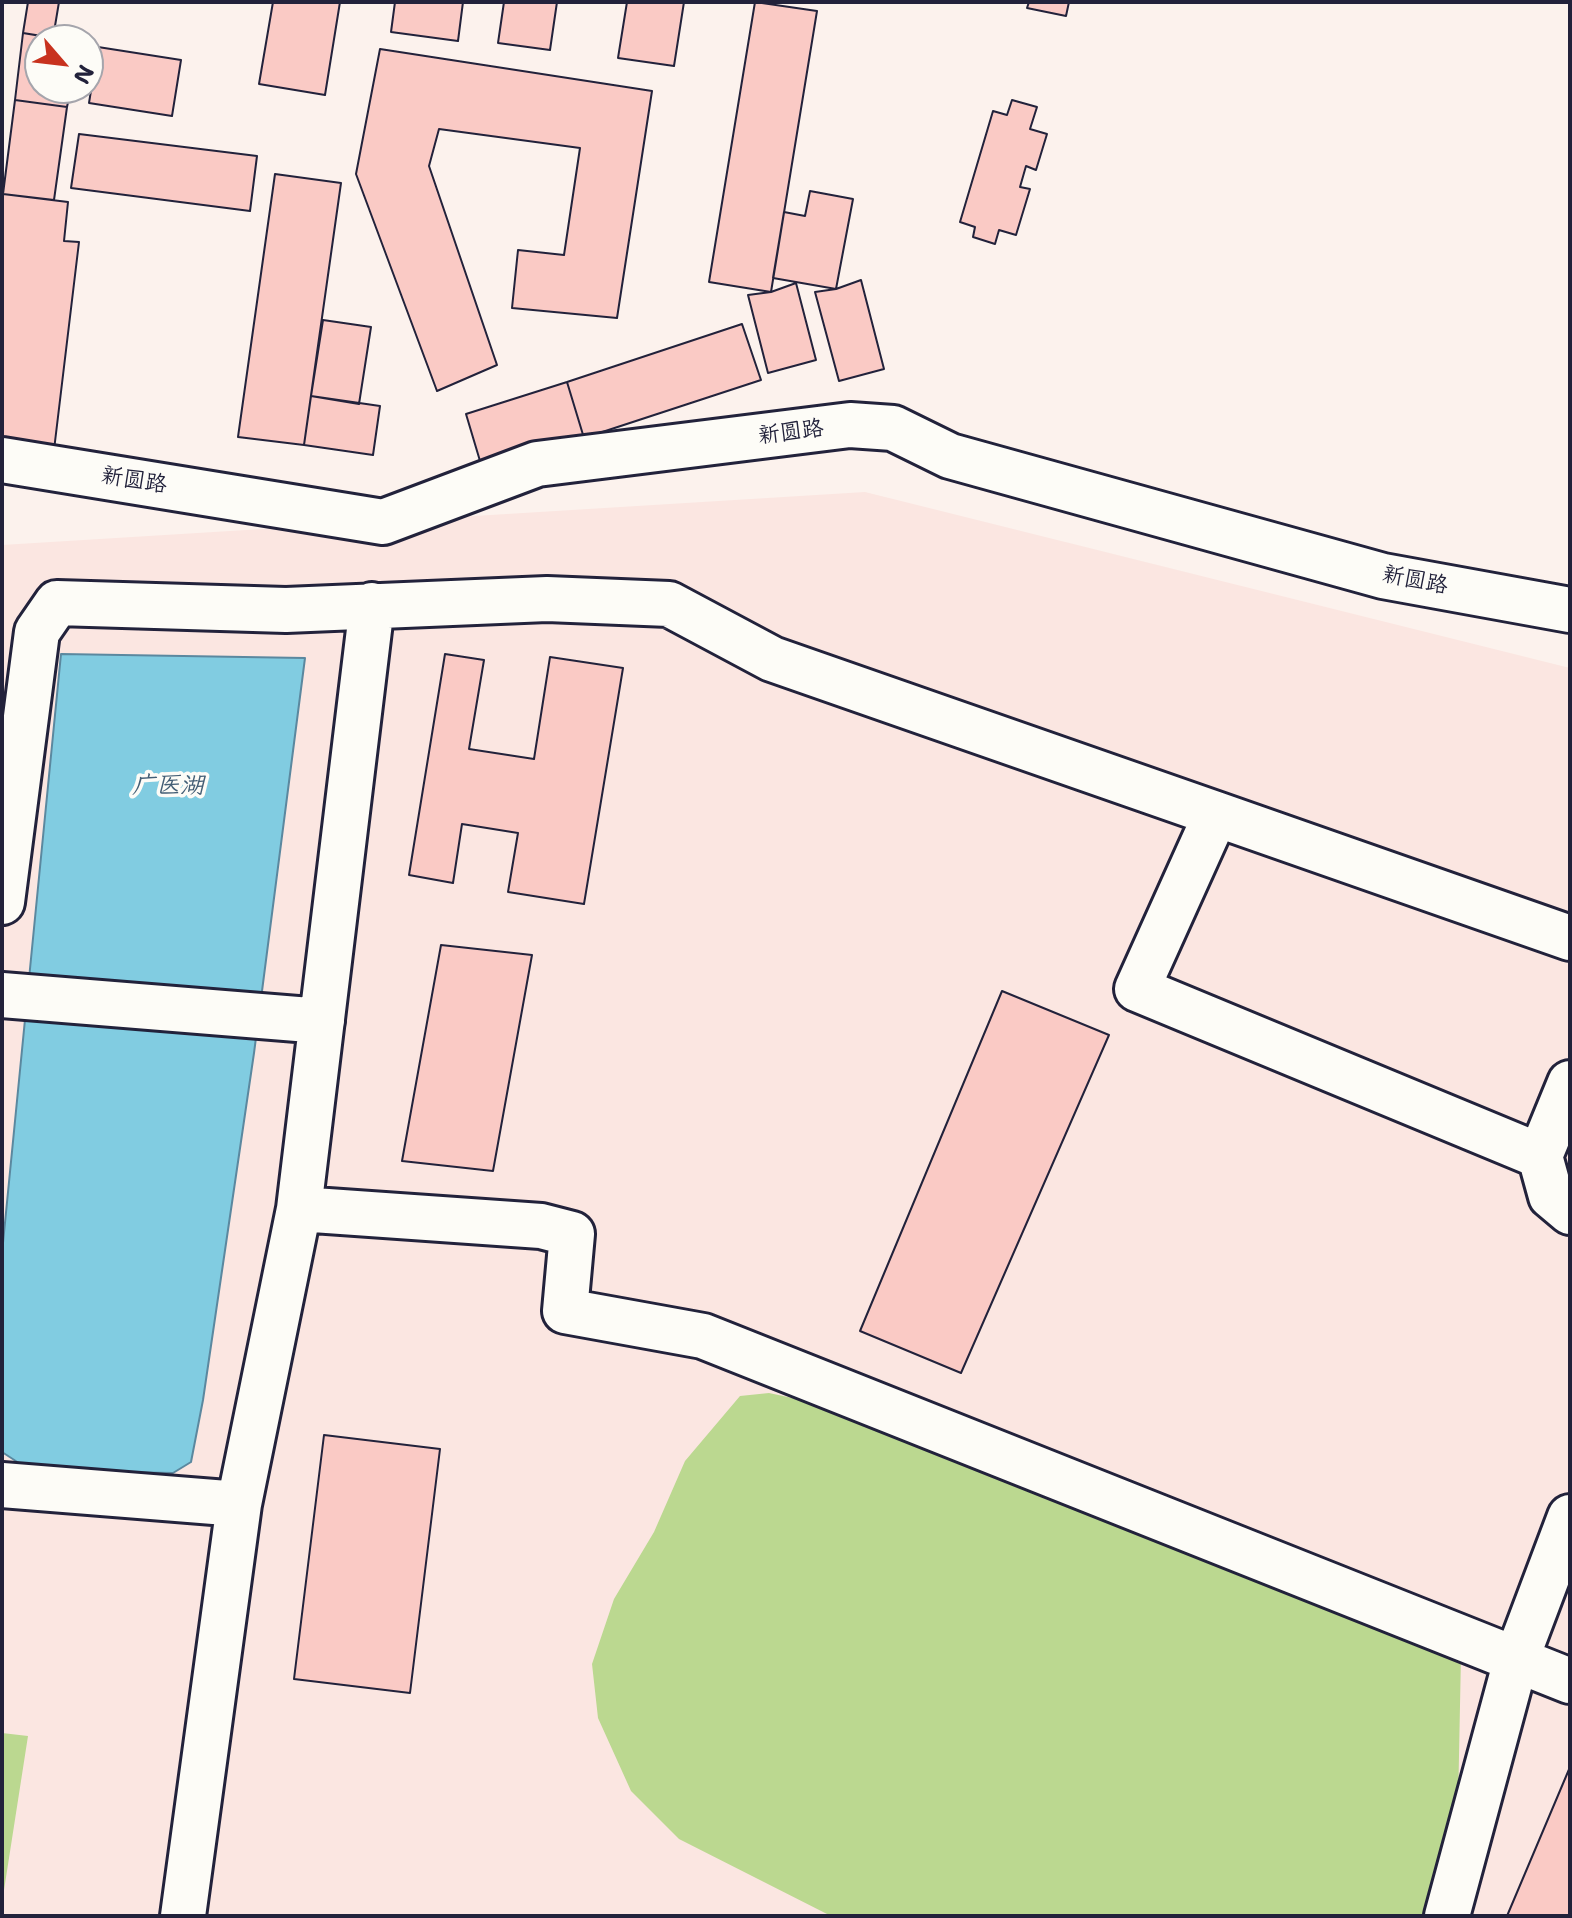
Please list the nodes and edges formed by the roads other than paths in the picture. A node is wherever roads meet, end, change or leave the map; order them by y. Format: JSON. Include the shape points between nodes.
{"nodes":[{"id":1,"x":2,"y":460,"type":"edge"},
{"id":2,"x":372,"y":605,"type":"junction"},
{"id":3,"x":1570,"y":610,"type":"edge"},
{"id":4,"x":1216,"y":814,"type":"junction"},
{"id":5,"x":2,"y":902,"type":"edge"},
{"id":6,"x":1570,"y":938,"type":"edge"},
{"id":7,"x":2,"y":995,"type":"edge"},
{"id":8,"x":322,"y":1021,"type":"junction"},
{"id":9,"x":1570,"y":1083,"type":"edge"},
{"id":10,"x":1540,"y":1156,"type":"junction"},
{"id":11,"x":299,"y":1209,"type":"junction"},
{"id":12,"x":1570,"y":1212,"type":"edge"},
{"id":13,"x":2,"y":1485,"type":"edge"},
{"id":14,"x":239,"y":1504,"type":"junction"},
{"id":15,"x":1570,"y":1517,"type":"edge"},
{"id":16,"x":1516,"y":1660,"type":"junction"},
{"id":17,"x":1570,"y":1681,"type":"edge"},
{"id":18,"x":183,"y":1916,"type":"edge"},
{"id":19,"x":1447,"y":1916,"type":"edge"}],
"edges":[{"from":1,"to":3,"type":"street","name":"新圆路","via":[[383,522],[537,464],[850,425],[893,428],[950,456],[1383,576]]},
{"from":2,"to":4,"type":"street","via":[[547,599],[669,604],[772,659]]},
{"from":2,"to":5,"type":"street","via":[[286,610],[57,603],[37,632]]},
{"from":2,"to":8,"type":"street"},
{"from":4,"to":6,"type":"street"},
{"from":4,"to":10,"type":"street","via":[[1137,989]]},
{"from":7,"to":8,"type":"street"},
{"from":8,"to":11,"type":"street"},
{"from":9,"to":10,"type":"street"},
{"from":10,"to":12,"type":"street","via":[[1551,1196]]},
{"from":11,"to":14,"type":"street"},
{"from":11,"to":16,"type":"street","via":[[541,1226],[572,1234],[565,1311],[703,1336]]},
{"from":13,"to":14,"type":"street"},
{"from":14,"to":18,"type":"street"},
{"from":15,"to":16,"type":"street"},
{"from":16,"to":17,"type":"street"},
{"from":16,"to":19,"type":"street"}]}
